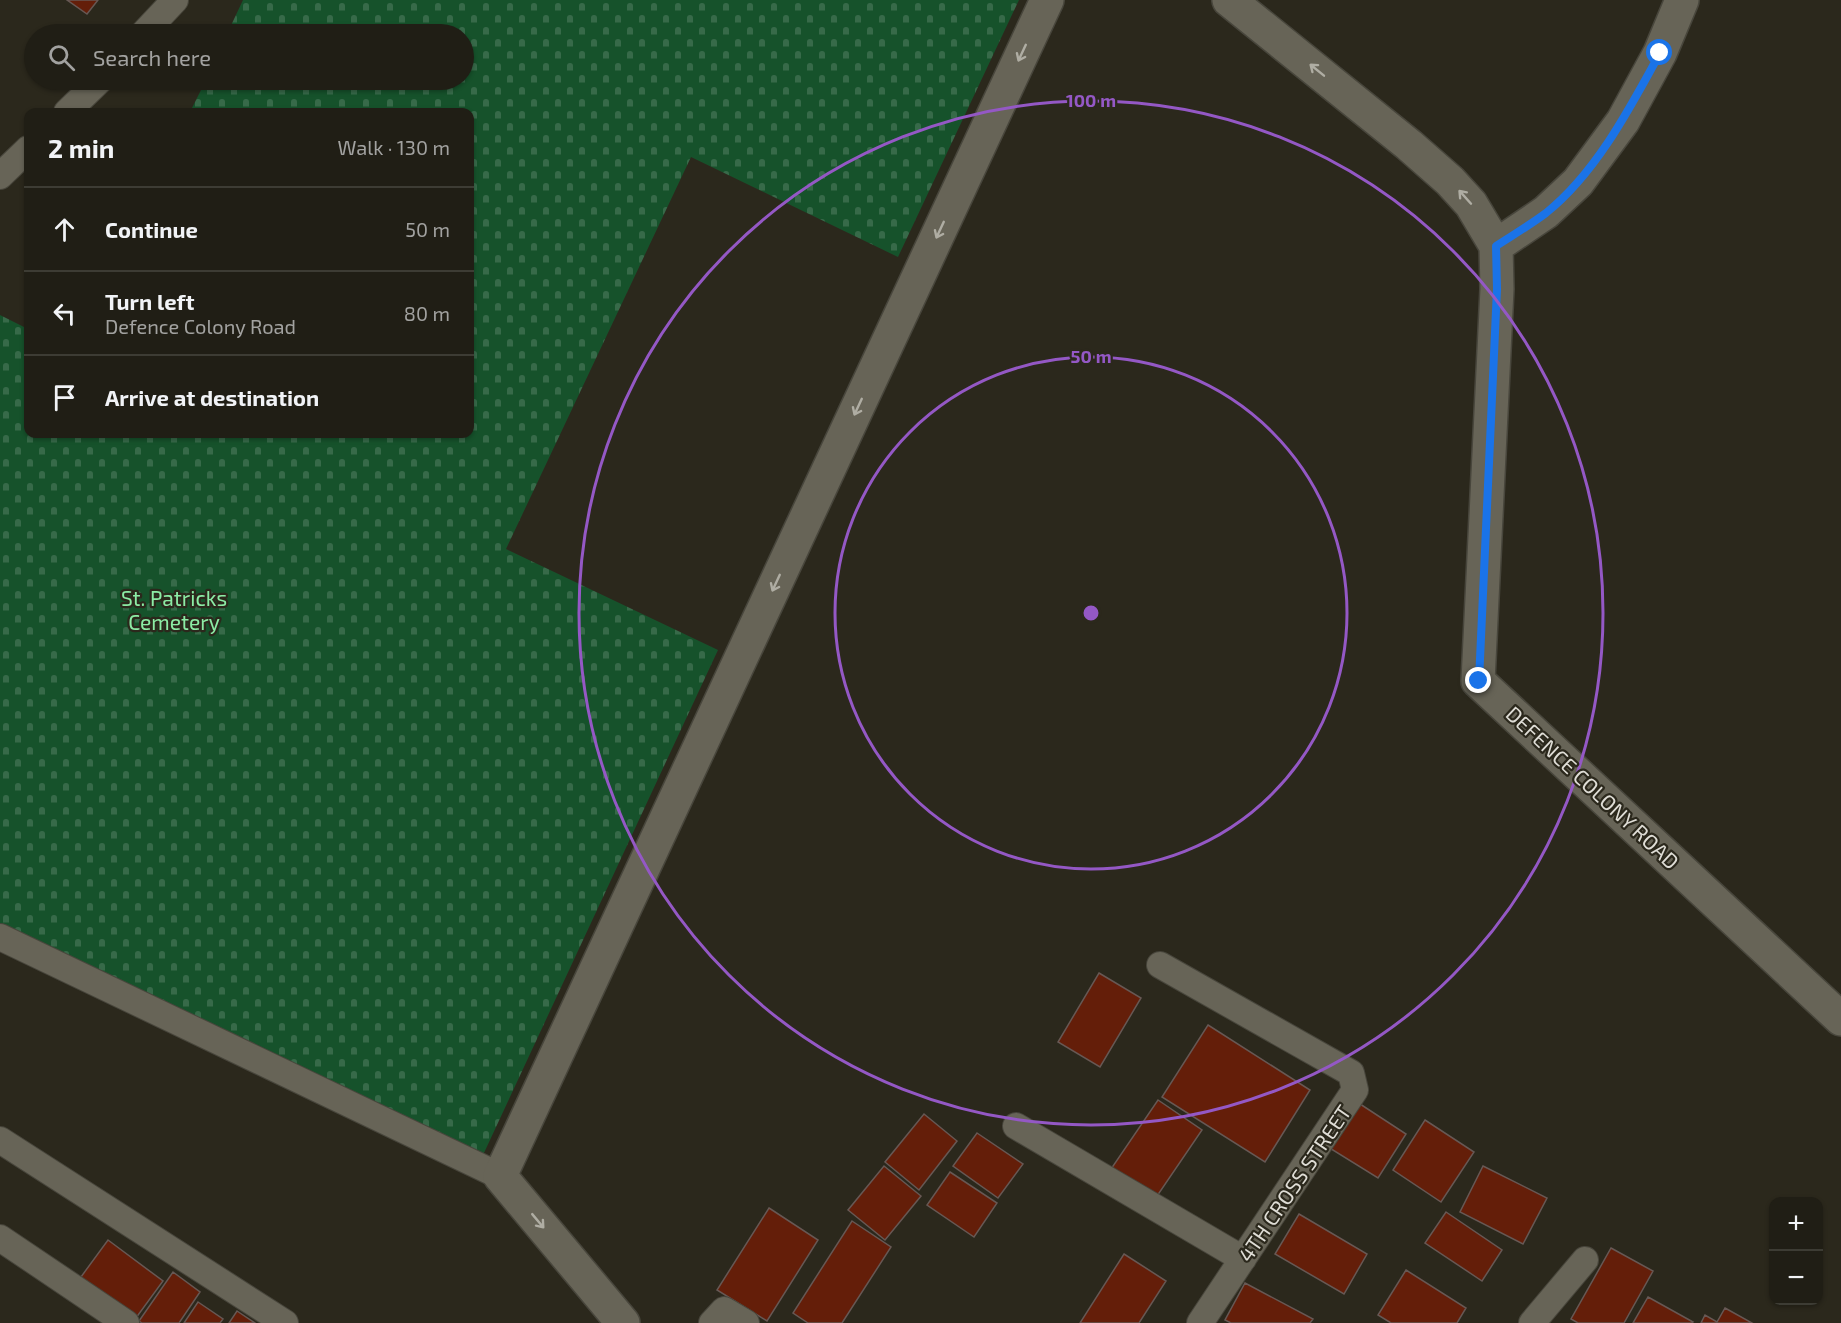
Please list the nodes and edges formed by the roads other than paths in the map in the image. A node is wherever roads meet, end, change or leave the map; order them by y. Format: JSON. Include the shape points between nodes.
{"nodes":[{"id":1,"x":175,"y":0,"type":"edge"},
{"id":2,"x":1047,"y":0,"type":"edge"},
{"id":3,"x":1229,"y":0,"type":"edge"},
{"id":4,"x":1682,"y":0,"type":"edge"},
{"id":5,"x":152,"y":24,"type":"edge"},
{"id":6,"x":90,"y":90,"type":"edge"},
{"id":7,"x":72,"y":108,"type":"edge"},
{"id":8,"x":24,"y":153,"type":"edge"},
{"id":9,"x":0,"y":176,"type":"edge"},
{"id":10,"x":1496,"y":246,"type":"junction"},
{"id":11,"x":0,"y":937,"type":"edge"},
{"id":12,"x":1160,"y":965,"type":"dead end"},
{"id":13,"x":1841,"y":1019,"type":"edge"},
{"id":14,"x":1016,"y":1126,"type":"dead end"},
{"id":15,"x":0,"y":1140,"type":"edge"},
{"id":16,"x":500,"y":1176,"type":"junction"},
{"id":17,"x":0,"y":1238,"type":"edge"},
{"id":18,"x":1243,"y":1259,"type":"junction"},
{"id":19,"x":1585,"y":1260,"type":"dead end"},
{"id":20,"x":126,"y":1323,"type":"edge"},
{"id":21,"x":285,"y":1323,"type":"edge"},
{"id":22,"x":623,"y":1323,"type":"edge"},
{"id":23,"x":712,"y":1323,"type":"edge"},
{"id":24,"x":746,"y":1323,"type":"edge"},
{"id":25,"x":1200,"y":1323,"type":"edge"},
{"id":26,"x":1532,"y":1323,"type":"edge"}],
"edges":[{"from":1,"to":5,"type":"street"},
{"from":2,"to":16,"type":"main road","one_way":true},
{"from":10,"to":3,"type":"main road","one_way":true,"via":[[1472,204],[1450,181]]},
{"from":4,"to":10,"type":"main road","via":[[1660,53],[1623,121],[1578,182],[1546,212]]},
{"from":6,"to":7,"type":"street"},
{"from":8,"to":9,"type":"street"},
{"from":10,"to":13,"type":"main road","name":"DEFENCE COLONY ROAD","via":[[1479,681]]},
{"from":11,"to":16,"type":"street"},
{"from":12,"to":18,"type":"street","name":"4TH CROSS STREET","via":[[1352,1073],[1355,1090]]},
{"from":14,"to":18,"type":"street"},
{"from":15,"to":21,"type":"street"},
{"from":16,"to":22,"type":"main road","one_way":true},
{"from":17,"to":20,"type":"street"},
{"from":18,"to":25,"type":"street","name":"4TH CROSS STREET"},
{"from":19,"to":26,"type":"street"},
{"from":23,"to":24,"type":"street","via":[[724,1310]]}]}
